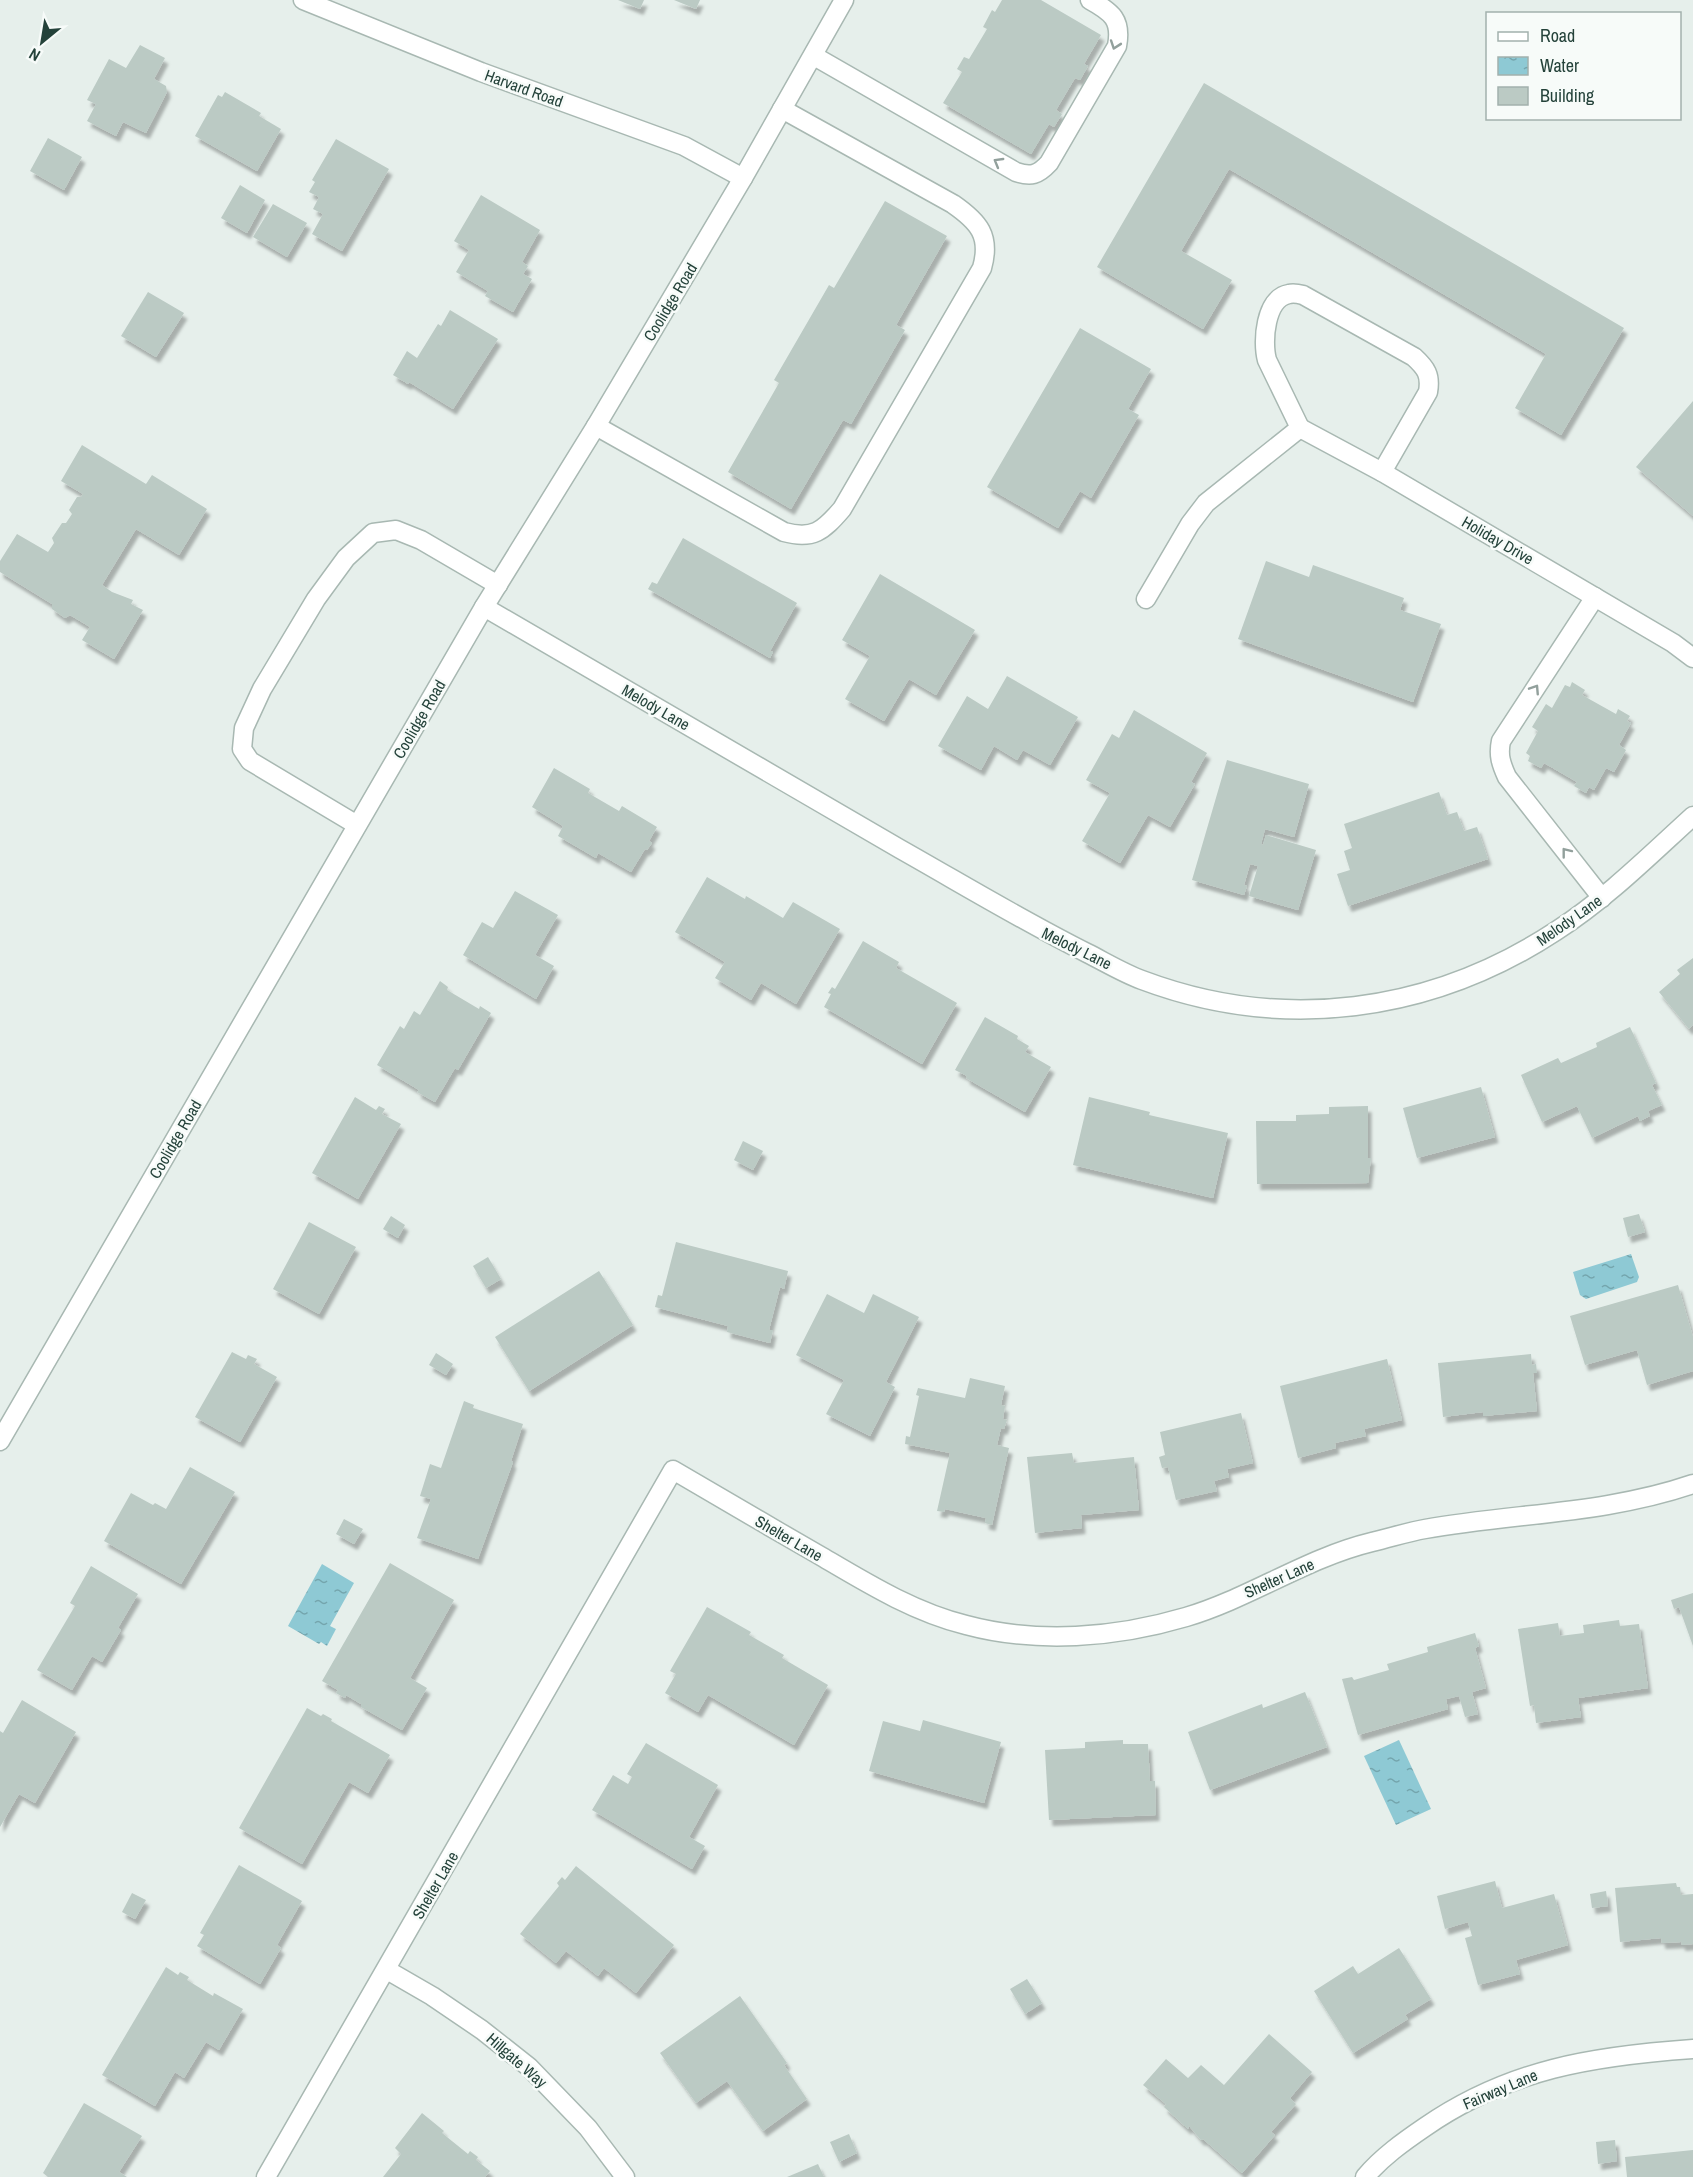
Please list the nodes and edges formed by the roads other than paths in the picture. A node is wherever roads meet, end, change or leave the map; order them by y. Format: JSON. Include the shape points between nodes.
{"nodes":[{"id":1,"x":303,"y":0,"type":"edge"},
{"id":2,"x":844,"y":0,"type":"edge"},
{"id":3,"x":1090,"y":0,"type":"edge"},
{"id":4,"x":814,"y":56,"type":"junction"},
{"id":5,"x":782,"y":109,"type":"junction"},
{"id":6,"x":743,"y":178,"type":"junction"},
{"id":7,"x":596,"y":426,"type":"junction"},
{"id":8,"x":1300,"y":428,"type":"junction"},
{"id":9,"x":1382,"y":472,"type":"junction"},
{"id":10,"x":498,"y":585,"type":"junction"},
{"id":11,"x":1595,"y":597,"type":"junction"},
{"id":12,"x":1146,"y":599,"type":"dead end"},
{"id":13,"x":484,"y":607,"type":"junction"},
{"id":14,"x":1693,"y":658,"type":"edge"},
{"id":15,"x":1693,"y":816,"type":"edge"},
{"id":16,"x":357,"y":825,"type":"junction"},
{"id":17,"x":1602,"y":898,"type":"junction"},
{"id":18,"x":0,"y":1441,"type":"edge"},
{"id":19,"x":1693,"y":1484,"type":"edge"},
{"id":20,"x":387,"y":1970,"type":"junction"},
{"id":21,"x":1693,"y":2049,"type":"edge"},
{"id":22,"x":266,"y":2177,"type":"edge"},
{"id":23,"x":625,"y":2177,"type":"edge"},
{"id":24,"x":1365,"y":2177,"type":"edge"}],
"edges":[{"from":1,"to":6,"type":"street","name":"Harvard Road","via":[[481,72],[684,146]]},
{"from":2,"to":4,"type":"street","name":"Coolidge Road"},
{"from":3,"to":4,"type":"street","one_way":true,"via":[[1116,20],[1117,46],[1049,163],[1040,173],[1028,176]]},
{"from":4,"to":5,"type":"street","name":"Coolidge Road"},
{"from":5,"to":6,"type":"street","name":"Coolidge Road"},
{"from":5,"to":7,"type":"street","via":[[953,204],[972,217],[983,234],[986,252],[982,268],[848,499],[830,524],[815,534],[799,536],[784,532]]},
{"from":6,"to":7,"type":"street","name":"Coolidge Road"},
{"from":7,"to":10,"type":"street","name":"Coolidge Road"},
{"from":8,"to":9,"type":"street","name":"Holiday Drive"},
{"from":8,"to":9,"type":"street","via":[[1264,349],[1273,306],[1278,298],[1290,293],[1303,295],[1414,357],[1426,368],[1428,392]]},
{"from":8,"to":12,"type":"street","via":[[1206,503]]},
{"from":9,"to":11,"type":"street","name":"Holiday Drive"},
{"from":10,"to":13,"type":"street","name":"Coolidge Road"},
{"from":10,"to":16,"type":"street","via":[[421,540],[396,530],[373,533],[346,558],[316,599],[262,689],[244,728],[242,749],[250,761]]},
{"from":11,"to":14,"type":"street","name":"Holiday Drive"},
{"from":17,"to":11,"type":"street","one_way":true,"via":[[1508,777],[1499,753],[1502,741]]},
{"from":13,"to":16,"type":"street","name":"Coolidge Road"},
{"from":13,"to":17,"type":"street","name":"Melody Lane","via":[[1038,928],[1141,979],[1207,1000],[1275,1008],[1338,1008],[1407,998],[1466,979],[1513,957]]},
{"from":15,"to":17,"type":"street","name":"Melody Lane"},
{"from":16,"to":18,"type":"street","name":"Coolidge Road"},
{"from":19,"to":20,"type":"street","name":"Shelter Lane","via":[[1605,1507],[1425,1529],[1299,1567],[1187,1617],[1075,1637],[1024,1636],[964,1625],[911,1605],[673,1470]]},
{"from":20,"to":22,"type":"street","name":"Shelter Lane"},
{"from":20,"to":23,"type":"street","name":"Hillgate Way","via":[[457,2013],[529,2067],[588,2128]]},
{"from":21,"to":24,"type":"street","name":"Fairway Lane","via":[[1586,2061],[1530,2074],[1479,2095],[1438,2118],[1399,2145]]}]}
